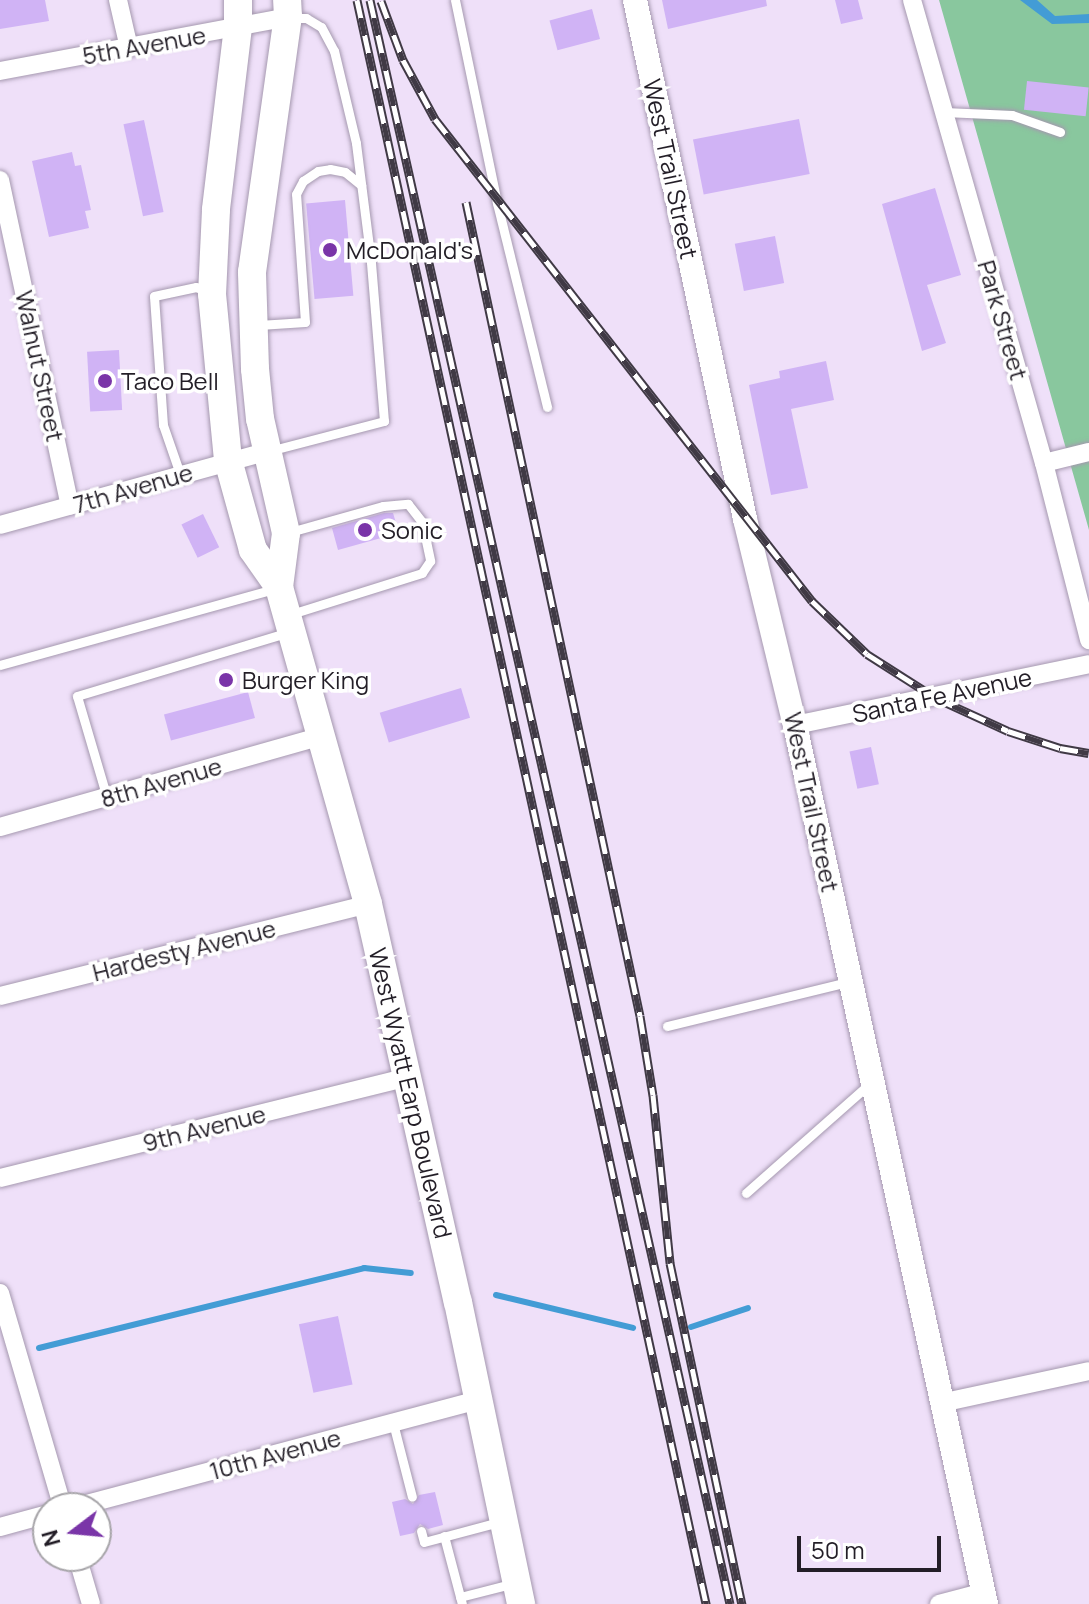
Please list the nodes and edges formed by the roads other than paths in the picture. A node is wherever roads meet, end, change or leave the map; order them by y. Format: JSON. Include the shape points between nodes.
{"nodes":[{"id":1,"x":118,"y":0,"type":"edge"},
{"id":2,"x":455,"y":0,"type":"edge"},
{"id":3,"x":635,"y":0,"type":"edge"},
{"id":4,"x":912,"y":0,"type":"edge"},
{"id":5,"x":287,"y":9,"type":"edge"},
{"id":6,"x":238,"y":14,"type":"edge"},
{"id":7,"x":129,"y":48,"type":"junction"},
{"id":8,"x":0,"y":71,"type":"edge"},
{"id":9,"x":944,"y":112,"type":"junction"},
{"id":10,"x":1060,"y":132,"type":"dead end"},
{"id":11,"x":0,"y":180,"type":"edge"},
{"id":12,"x":361,"y":185,"type":"junction"},
{"id":13,"x":212,"y":294,"type":"junction"},
{"id":14,"x":253,"y":325,"type":"junction"},
{"id":15,"x":547,"y":407,"type":"dead end"},
{"id":16,"x":265,"y":452,"type":"junction"},
{"id":17,"x":1089,"y":452,"type":"edge"},
{"id":18,"x":228,"y":460,"type":"junction"},
{"id":19,"x":1044,"y":463,"type":"junction"},
{"id":20,"x":180,"y":474,"type":"junction"},
{"id":21,"x":70,"y":506,"type":"junction"},
{"id":22,"x":0,"y":525,"type":"edge"},
{"id":23,"x":286,"y":533,"type":"junction"},
{"id":24,"x":279,"y":587,"type":"junction"},
{"id":25,"x":290,"y":623,"type":"junction"},
{"id":26,"x":1089,"y":640,"type":"edge"},
{"id":27,"x":1089,"y":664,"type":"edge"},
{"id":28,"x":0,"y":665,"type":"edge"},
{"id":29,"x":795,"y":725,"type":"junction"},
{"id":30,"x":322,"y":736,"type":"junction"},
{"id":31,"x":107,"y":798,"type":"junction"},
{"id":32,"x":0,"y":827,"type":"edge"},
{"id":33,"x":368,"y":904,"type":"junction"},
{"id":34,"x":851,"y":981,"type":"junction"},
{"id":35,"x":0,"y":996,"type":"edge"},
{"id":36,"x":667,"y":1026,"type":"dead end"},
{"id":37,"x":407,"y":1077,"type":"junction"},
{"id":38,"x":871,"y":1082,"type":"junction"},
{"id":39,"x":0,"y":1178,"type":"edge"},
{"id":40,"x":746,"y":1193,"type":"dead end"},
{"id":41,"x":0,"y":1293,"type":"edge"},
{"id":42,"x":1089,"y":1371,"type":"edge"},
{"id":43,"x":479,"y":1400,"type":"junction"},
{"id":44,"x":941,"y":1403,"type":"junction"},
{"id":45,"x":393,"y":1423,"type":"junction"},
{"id":46,"x":58,"y":1492,"type":"edge"},
{"id":47,"x":112,"y":1497,"type":"edge"},
{"id":48,"x":412,"y":1497,"type":"dead end"},
{"id":49,"x":32,"y":1518,"type":"edge"},
{"id":50,"x":504,"y":1521,"type":"junction"},
{"id":51,"x":0,"y":1527,"type":"edge"},
{"id":52,"x":421,"y":1531,"type":"dead end"},
{"id":53,"x":444,"y":1536,"type":"junction"},
{"id":54,"x":82,"y":1572,"type":"edge"},
{"id":55,"x":519,"y":1593,"type":"edge"},
{"id":56,"x":985,"y":1598,"type":"edge"},
{"id":57,"x":461,"y":1601,"type":"edge"},
{"id":58,"x":91,"y":1604,"type":"edge"},
{"id":59,"x":939,"y":1604,"type":"edge"}],
"edges":[{"from":1,"to":7,"type":"street"},
{"from":2,"to":15,"type":"lane"},
{"from":3,"to":29,"type":"main road","name":"West Trail Street","via":[[745,519]]},
{"from":4,"to":9,"type":"street","name":"Park Street"},
{"from":5,"to":6,"type":"street","name":"5th Avenue"},
{"from":5,"to":12,"type":"lane","via":[[321,27],[334,51]]},
{"from":5,"to":14,"type":"main road","name":"West Wyatt Earp Boulevard","via":[[252,272]]},
{"from":6,"to":7,"type":"street","name":"5th Avenue"},
{"from":6,"to":13,"type":"main road","name":"West Wyatt Earp Boulevard"},
{"from":7,"to":8,"type":"street","name":"5th Avenue"},
{"from":9,"to":10,"type":"lane","via":[[1012,115]]},
{"from":9,"to":19,"type":"street","name":"Park Street"},
{"from":11,"to":21,"type":"street","name":"Walnut Street"},
{"from":12,"to":14,"type":"lane","via":[[345,172],[330,169],[303,181],[296,194],[305,322]]},
{"from":12,"to":16,"type":"lane","via":[[384,421]]},
{"from":13,"to":18,"type":"main road","name":"West Wyatt Earp Boulevard"},
{"from":13,"to":20,"type":"lane","via":[[196,287],[154,296],[163,425]]},
{"from":14,"to":16,"type":"main road","name":"West Wyatt Earp Boulevard"},
{"from":16,"to":18,"type":"street","name":"7th Avenue"},
{"from":16,"to":23,"type":"main road","name":"West Wyatt Earp Boulevard"},
{"from":17,"to":19,"type":"street"},
{"from":18,"to":20,"type":"street","name":"7th Avenue"},
{"from":18,"to":24,"type":"main road","name":"West Wyatt Earp Boulevard","via":[[253,550]]},
{"from":19,"to":26,"type":"street","name":"Park Street"},
{"from":20,"to":21,"type":"street","name":"7th Avenue"},
{"from":21,"to":22,"type":"street","name":"7th Avenue"},
{"from":23,"to":24,"type":"main road","name":"West Wyatt Earp Boulevard"},
{"from":23,"to":25,"type":"lane","via":[[408,504],[422,522],[430,561],[422,573]]},
{"from":24,"to":25,"type":"main road","name":"West Wyatt Earp Boulevard"},
{"from":24,"to":28,"type":"lane"},
{"from":25,"to":30,"type":"main road","name":"West Wyatt Earp Boulevard"},
{"from":25,"to":31,"type":"lane","via":[[77,696]]},
{"from":27,"to":29,"type":"street","name":"Santa Fe Avenue"},
{"from":29,"to":34,"type":"main road","name":"West Trail Street"},
{"from":30,"to":31,"type":"street","name":"8th Avenue"},
{"from":30,"to":33,"type":"main road","name":"West Wyatt Earp Boulevard"},
{"from":31,"to":32,"type":"street","name":"8th Avenue"},
{"from":33,"to":35,"type":"street","name":"Hardesty Avenue"},
{"from":33,"to":37,"type":"main road","name":"West Wyatt Earp Boulevard"},
{"from":34,"to":36,"type":"lane"},
{"from":34,"to":38,"type":"main road","name":"West Trail Street"},
{"from":37,"to":39,"type":"street","name":"9th Avenue"},
{"from":37,"to":43,"type":"main road","name":"West Wyatt Earp Boulevard"},
{"from":38,"to":40,"type":"lane"},
{"from":38,"to":44,"type":"main road","name":"West Trail Street"},
{"from":41,"to":46,"type":"street"},
{"from":42,"to":44,"type":"street"},
{"from":43,"to":45,"type":"street","name":"10th Avenue"},
{"from":43,"to":50,"type":"main road","name":"West Wyatt Earp Boulevard"},
{"from":44,"to":56,"type":"main road","name":"West Trail Street"},
{"from":45,"to":47,"type":"street","name":"10th Avenue"},
{"from":45,"to":48,"type":"lane"},
{"from":49,"to":51,"type":"street"},
{"from":50,"to":53,"type":"lane"},
{"from":50,"to":55,"type":"main road","name":"West Wyatt Earp Boulevard"},
{"from":52,"to":53,"type":"lane","via":[[424,1542]]},
{"from":53,"to":57,"type":"lane"},
{"from":54,"to":58,"type":"street"},
{"from":55,"to":57,"type":"lane"},
{"from":56,"to":59,"type":"street"}]}
